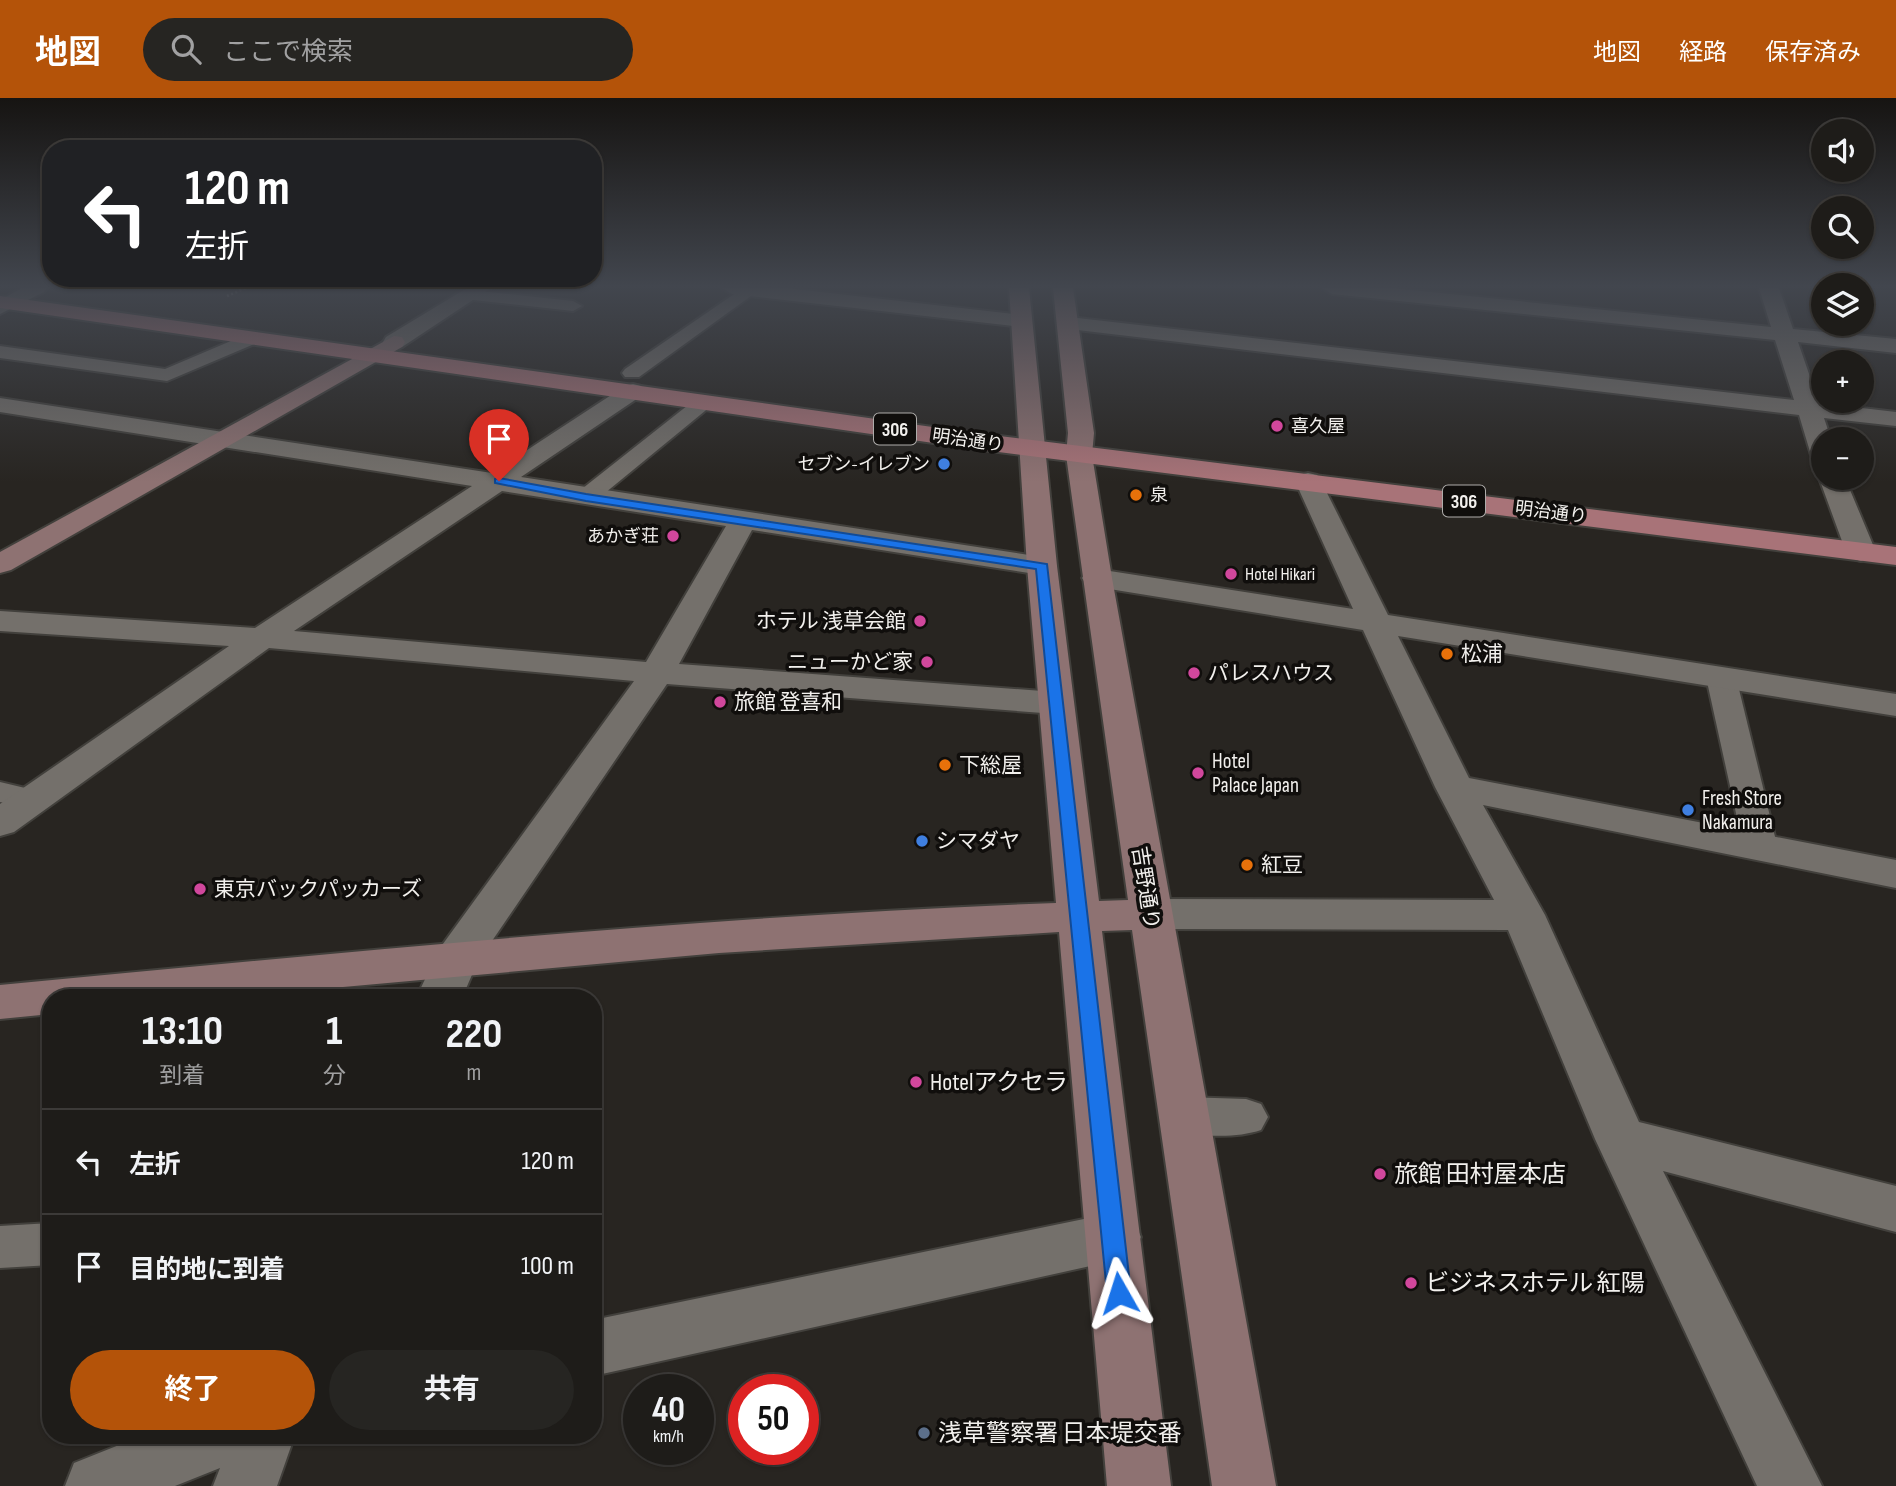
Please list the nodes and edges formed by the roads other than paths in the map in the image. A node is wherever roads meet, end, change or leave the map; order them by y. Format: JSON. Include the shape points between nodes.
{"nodes":[{"id":1,"x":6,"y":353,"type":"edge"},
{"id":2,"x":218,"y":353,"type":"edge"},
{"id":3,"x":376,"y":353,"type":"edge"},
{"id":4,"x":419,"y":353,"type":"edge"},
{"id":5,"x":668,"y":353,"type":"edge"},
{"id":6,"x":1024,"y":353,"type":"edge"},
{"id":7,"x":1072,"y":353,"type":"edge"},
{"id":8,"x":1324,"y":353,"type":"edge"},
{"id":9,"x":1790,"y":353,"type":"edge"},
{"id":10,"x":632,"y":382,"type":"junction"},
{"id":11,"x":704,"y":402,"type":"junction"},
{"id":12,"x":0,"y":405,"type":"edge"},
{"id":13,"x":1807,"y":409,"type":"junction"},
{"id":14,"x":1896,"y":419,"type":"edge"},
{"id":15,"x":1814,"y":427,"type":"edge"},
{"id":16,"x":1030,"y":438,"type":"junction"},
{"id":17,"x":222,"y":440,"type":"junction"},
{"id":18,"x":1080,"y":444,"type":"junction"},
{"id":19,"x":499,"y":481,"type":"junction"},
{"id":20,"x":1308,"y":481,"type":"junction"},
{"id":21,"x":1836,"y":490,"type":"edge"},
{"id":22,"x":586,"y":497,"type":"junction"},
{"id":23,"x":743,"y":520,"type":"junction"},
{"id":24,"x":1849,"y":526,"type":"junction"},
{"id":25,"x":1896,"y":532,"type":"edge"},
{"id":26,"x":1861,"y":552,"type":"junction"},
{"id":27,"x":1896,"y":556,"type":"edge"},
{"id":28,"x":0,"y":564,"type":"edge"},
{"id":29,"x":1042,"y":566,"type":"junction"},
{"id":30,"x":1097,"y":578,"type":"junction"},
{"id":31,"x":0,"y":621,"type":"edge"},
{"id":32,"x":1376,"y":622,"type":"junction"},
{"id":33,"x":262,"y":638,"type":"junction"},
{"id":34,"x":657,"y":673,"type":"junction"},
{"id":35,"x":1721,"y":677,"type":"junction"},
{"id":36,"x":1056,"y":703,"type":"junction"},
{"id":37,"x":1896,"y":705,"type":"edge"},
{"id":38,"x":1454,"y":787,"type":"junction"},
{"id":39,"x":0,"y":792,"type":"edge"},
{"id":40,"x":34,"y":800,"type":"junction"},
{"id":41,"x":0,"y":823,"type":"edge"},
{"id":42,"x":1760,"y":845,"type":"junction"},
{"id":43,"x":1896,"y":874,"type":"edge"},
{"id":44,"x":1150,"y":914,"type":"junction"},
{"id":45,"x":1523,"y":915,"type":"junction"},
{"id":46,"x":1079,"y":916,"type":"junction"},
{"id":47,"x":447,"y":978,"type":"edge"},
{"id":48,"x":242,"y":989,"type":"edge"},
{"id":49,"x":42,"y":1000,"type":"edge"},
{"id":50,"x":0,"y":1002,"type":"edge"},
{"id":51,"x":1184,"y":1115,"type":"junction"},
{"id":52,"x":1246,"y":1116,"type":"dead end"},
{"id":53,"x":1621,"y":1139,"type":"junction"},
{"id":54,"x":1896,"y":1209,"type":"edge"},
{"id":55,"x":1114,"y":1237,"type":"junction"},
{"id":56,"x":42,"y":1245,"type":"edge"},
{"id":57,"x":0,"y":1247,"type":"edge"},
{"id":58,"x":602,"y":1346,"type":"edge"},
{"id":59,"x":201,"y":1444,"type":"edge"},
{"id":60,"x":261,"y":1444,"type":"edge"},
{"id":61,"x":97,"y":1486,"type":"edge"},
{"id":62,"x":245,"y":1486,"type":"edge"},
{"id":63,"x":1139,"y":1486,"type":"edge"},
{"id":64,"x":1244,"y":1486,"type":"edge"},
{"id":65,"x":1790,"y":1486,"type":"edge"}],
"edges":[{"from":1,"to":2,"type":"lane","via":[[167,375]]},
{"from":3,"to":17,"type":"main road"},
{"from":4,"to":10,"type":"main road","name":"明治通り","number":"306"},
{"from":5,"to":10,"type":"lane"},
{"from":6,"to":16,"type":"main road"},
{"from":7,"to":18,"type":"main road","name":"吉野通り"},
{"from":8,"to":13,"type":"street"},
{"from":9,"to":13,"type":"street"},
{"from":10,"to":11,"type":"main road","name":"明治通り","number":"306"},
{"from":10,"to":16,"type":"main road","name":"明治通り","number":"306"},
{"from":10,"to":19,"type":"street"},
{"from":11,"to":16,"type":"main road","name":"明治通り","number":"306"},
{"from":11,"to":22,"type":"lane"},
{"from":12,"to":17,"type":"street"},
{"from":13,"to":14,"type":"street"},
{"from":13,"to":15,"type":"street"},
{"from":16,"to":18,"type":"main road","name":"明治通り","number":"306"},
{"from":16,"to":29,"type":"main road"},
{"from":17,"to":19,"type":"street"},
{"from":17,"to":28,"type":"main road"},
{"from":18,"to":20,"type":"main road","name":"明治通り","number":"306"},
{"from":18,"to":24,"type":"main road","name":"明治通り","number":"306"},
{"from":18,"to":30,"type":"main road","name":"吉野通り"},
{"from":19,"to":22,"type":"street"},
{"from":19,"to":33,"type":"street"},
{"from":20,"to":26,"type":"main road","name":"明治通り","number":"306"},
{"from":20,"to":32,"type":"street"},
{"from":21,"to":24,"type":"street"},
{"from":22,"to":23,"type":"street"},
{"from":23,"to":29,"type":"street"},
{"from":23,"to":34,"type":"street"},
{"from":24,"to":25,"type":"main road","name":"明治通り","number":"306"},
{"from":24,"to":26,"type":"street"},
{"from":26,"to":27,"type":"main road","name":"明治通り","number":"306"},
{"from":29,"to":36,"type":"main road"},
{"from":30,"to":32,"type":"street"},
{"from":30,"to":44,"type":"main road","name":"吉野通り"},
{"from":31,"to":33,"type":"street"},
{"from":32,"to":35,"type":"street"},
{"from":32,"to":38,"type":"street"},
{"from":33,"to":34,"type":"street"},
{"from":33,"to":40,"type":"street"},
{"from":34,"to":36,"type":"street"},
{"from":34,"to":47,"type":"street"},
{"from":35,"to":37,"type":"street"},
{"from":35,"to":42,"type":"lane"},
{"from":36,"to":46,"type":"main road"},
{"from":38,"to":42,"type":"street"},
{"from":38,"to":45,"type":"street"},
{"from":39,"to":40,"type":"lane"},
{"from":40,"to":41,"type":"street"},
{"from":42,"to":43,"type":"street"},
{"from":44,"to":45,"type":"street"},
{"from":44,"to":46,"type":"main road"},
{"from":44,"to":51,"type":"main road","name":"吉野通り"},
{"from":45,"to":53,"type":"street"},
{"from":46,"to":47,"type":"main road","via":[[975,920]]},
{"from":46,"to":55,"type":"main road"},
{"from":47,"to":48,"type":"main road"},
{"from":49,"to":50,"type":"main road"},
{"from":51,"to":52,"type":"lane"},
{"from":51,"to":64,"type":"main road","name":"吉野通り"},
{"from":53,"to":54,"type":"street"},
{"from":53,"to":65,"type":"street"},
{"from":55,"to":58,"type":"street"},
{"from":55,"to":63,"type":"main road"},
{"from":56,"to":57,"type":"lane"},
{"from":59,"to":61,"type":"street"},
{"from":60,"to":62,"type":"street"}]}
